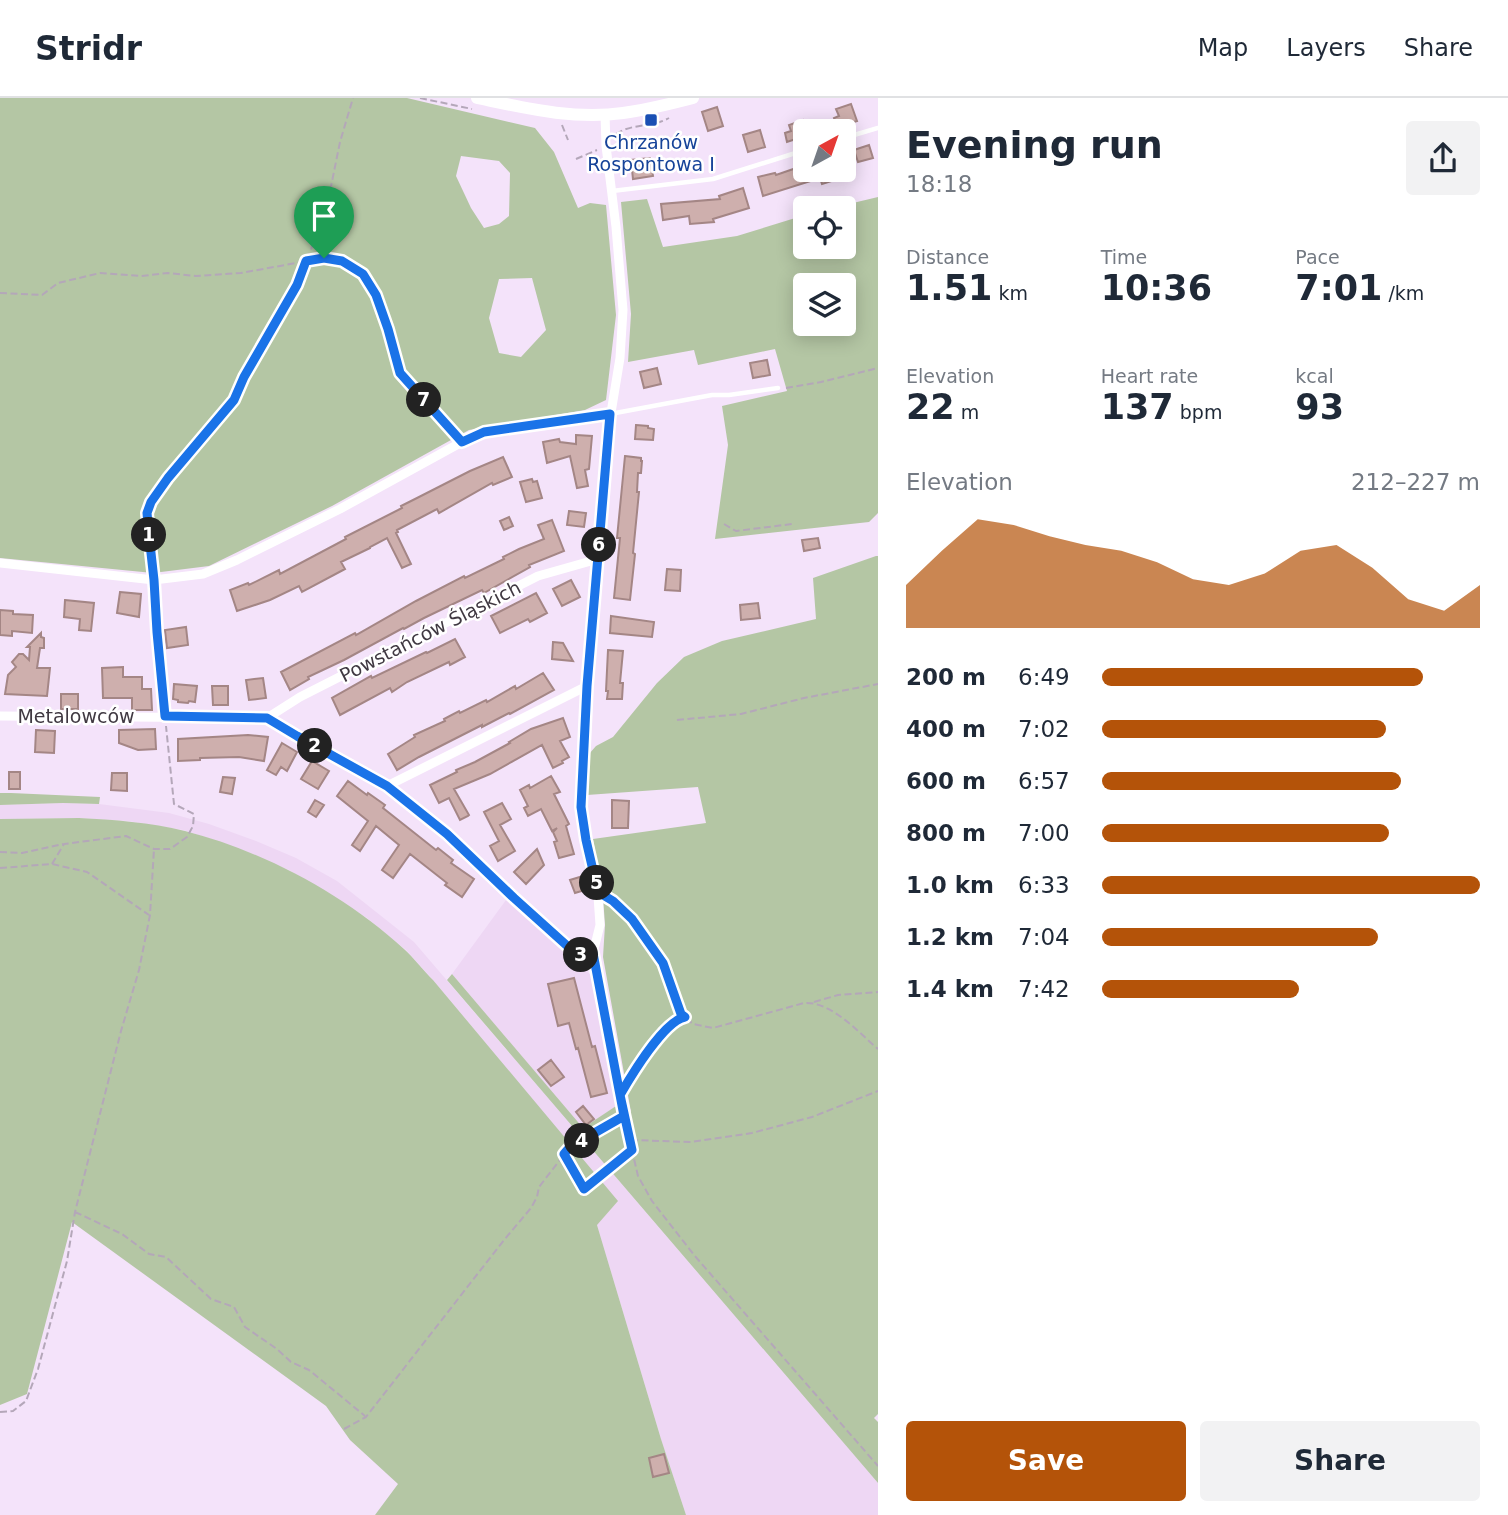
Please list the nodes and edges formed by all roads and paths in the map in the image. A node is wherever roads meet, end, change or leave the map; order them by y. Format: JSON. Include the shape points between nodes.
{"nodes":[{"id":1,"x":353,"y":98,"type":"edge"},
{"id":2,"x":477,"y":98,"type":"edge"},
{"id":3,"x":692,"y":98,"type":"edge"},
{"id":4,"x":605,"y":114,"type":"junction"},
{"id":5,"x":670,"y":117,"type":"dead end"},
{"id":6,"x":561,"y":121,"type":"dead end"},
{"id":7,"x":878,"y":128,"type":"edge"},
{"id":8,"x":615,"y":134,"type":"dead end"},
{"id":9,"x":856,"y":134,"type":"edge"},
{"id":10,"x":568,"y":141,"type":"dead end"},
{"id":11,"x":793,"y":154,"type":"edge"},
{"id":12,"x":611,"y":191,"type":"junction"},
{"id":13,"x":306,"y":261,"type":"junction"},
{"id":14,"x":0,"y":293,"type":"edge"},
{"id":15,"x":878,"y":368,"type":"edge"},
{"id":16,"x":778,"y":388,"type":"joint"},
{"id":17,"x":610,"y":414,"type":"junction"},
{"id":18,"x":462,"y":442,"type":"junction"},
{"id":19,"x":724,"y":524,"type":"dead end"},
{"id":20,"x":792,"y":524,"type":"dead end"},
{"id":21,"x":598,"y":559,"type":"junction"},
{"id":22,"x":0,"y":563,"type":"edge"},
{"id":23,"x":154,"y":580,"type":"junction"},
{"id":24,"x":878,"y":684,"type":"edge"},
{"id":25,"x":587,"y":686,"type":"junction"},
{"id":26,"x":0,"y":716,"type":"edge"},
{"id":27,"x":165,"y":716,"type":"junction"},
{"id":28,"x":267,"y":718,"type":"junction"},
{"id":29,"x":677,"y":720,"type":"dead end"},
{"id":30,"x":387,"y":786,"type":"junction"},
{"id":31,"x":64,"y":844,"type":"junction"},
{"id":32,"x":154,"y":849,"type":"junction"},
{"id":33,"x":0,"y":852,"type":"edge"},
{"id":34,"x":52,"y":864,"type":"junction"},
{"id":35,"x":0,"y":867,"type":"edge"},
{"id":36,"x":598,"y":892,"type":"junction"},
{"id":37,"x":150,"y":915,"type":"junction"},
{"id":38,"x":593,"y":953,"type":"junction"},
{"id":39,"x":878,"y":992,"type":"edge"},
{"id":40,"x":813,"y":1002,"type":"junction"},
{"id":41,"x":685,"y":1017,"type":"junction"},
{"id":42,"x":878,"y":1049,"type":"edge"},
{"id":43,"x":878,"y":1091,"type":"edge"},
{"id":44,"x":620,"y":1095,"type":"junction"},
{"id":45,"x":624,"y":1116,"type":"junction"},
{"id":46,"x":630,"y":1140,"type":"junction"},
{"id":47,"x":632,"y":1150,"type":"junction"},
{"id":48,"x":564,"y":1154,"type":"junction"},
{"id":49,"x":75,"y":1212,"type":"junction"},
{"id":50,"x":0,"y":1412,"type":"edge"},
{"id":51,"x":366,"y":1417,"type":"junction"},
{"id":52,"x":344,"y":1429,"type":"dead end"},
{"id":53,"x":878,"y":1466,"type":"edge"}],
"edges":[{"from":1,"to":13,"type":"path","via":[[326,211]]},
{"from":2,"to":4,"type":"street","via":[[554,113]]},
{"from":3,"to":4,"type":"street"},
{"from":4,"to":12,"type":"street"},
{"from":5,"to":8,"type":"path"},
{"from":6,"to":10,"type":"path"},
{"from":7,"to":9,"type":"lane"},
{"from":11,"to":12,"type":"lane","via":[[713,179]]},
{"from":12,"to":17,"type":"street","via":[[623,310]]},
{"from":13,"to":14,"type":"path","via":[[196,276],[100,273],[58,283],[42,295]]},
{"from":13,"to":18,"type":"path","via":[[342,261],[363,274],[376,295],[400,373]]},
{"from":13,"to":23,"type":"path","via":[[234,400],[151,502],[147,513]]},
{"from":15,"to":16,"type":"path"},
{"from":16,"to":17,"type":"lane","via":[[712,394]]},
{"from":17,"to":18,"type":"street","via":[[484,432]]},
{"from":17,"to":21,"type":"street"},
{"from":18,"to":23,"type":"street","via":[[237,561],[203,574]]},
{"from":19,"to":20,"type":"path","via":[[736,531]]},
{"from":21,"to":25,"type":"street"},
{"from":21,"to":28,"type":"street","name":"Powstańców Śląskich","via":[[538,576]]},
{"from":22,"to":23,"type":"street"},
{"from":23,"to":27,"type":"street"},
{"from":24,"to":29,"type":"path","via":[[741,714]]},
{"from":25,"to":30,"type":"street"},
{"from":25,"to":36,"type":"street","via":[[581,807]]},
{"from":26,"to":27,"type":"street","name":"Metalowców"},
{"from":27,"to":28,"type":"street","name":"Metalowców"},
{"from":27,"to":32,"type":"path","via":[[174,804],[194,814],[187,837],[170,849]]},
{"from":28,"to":30,"type":"street","name":"Metalowców"},
{"from":30,"to":38,"type":"street","name":"Metalowców","via":[[447,834],[574,952],[586,958]]},
{"from":31,"to":32,"type":"path","via":[[126,836]]},
{"from":31,"to":33,"type":"path","via":[[22,853]]},
{"from":31,"to":34,"type":"path"},
{"from":32,"to":37,"type":"path"},
{"from":34,"to":35,"type":"path"},
{"from":34,"to":37,"type":"path","via":[[87,872]]},
{"from":36,"to":38,"type":"street","via":[[600,925]]},
{"from":36,"to":41,"type":"path","via":[[632,919],[663,963]]},
{"from":37,"to":49,"type":"path"},
{"from":38,"to":44,"type":"path"},
{"from":39,"to":40,"type":"path"},
{"from":40,"to":41,"type":"path","via":[[713,1028],[693,1024]]},
{"from":40,"to":42,"type":"path","via":[[832,1011]]},
{"from":41,"to":44,"type":"path","via":[[675,1021],[637,1065]]},
{"from":43,"to":46,"type":"path","via":[[812,1117],[752,1133],[690,1142]]},
{"from":44,"to":45,"type":"path"},
{"from":45,"to":46,"type":"path"},
{"from":45,"to":48,"type":"path"},
{"from":46,"to":47,"type":"path"},
{"from":47,"to":48,"type":"path","via":[[584,1189]]},
{"from":47,"to":53,"type":"path","via":[[638,1176],[671,1226]]},
{"from":48,"to":51,"type":"path","via":[[539,1186],[531,1208]]},
{"from":49,"to":50,"type":"path","via":[[67,1261],[34,1384],[26,1401],[13,1411]]},
{"from":49,"to":51,"type":"path","via":[[122,1234],[149,1254],[166,1257],[211,1299],[234,1307],[245,1327],[309,1370]]},
{"from":51,"to":52,"type":"path"}]}
